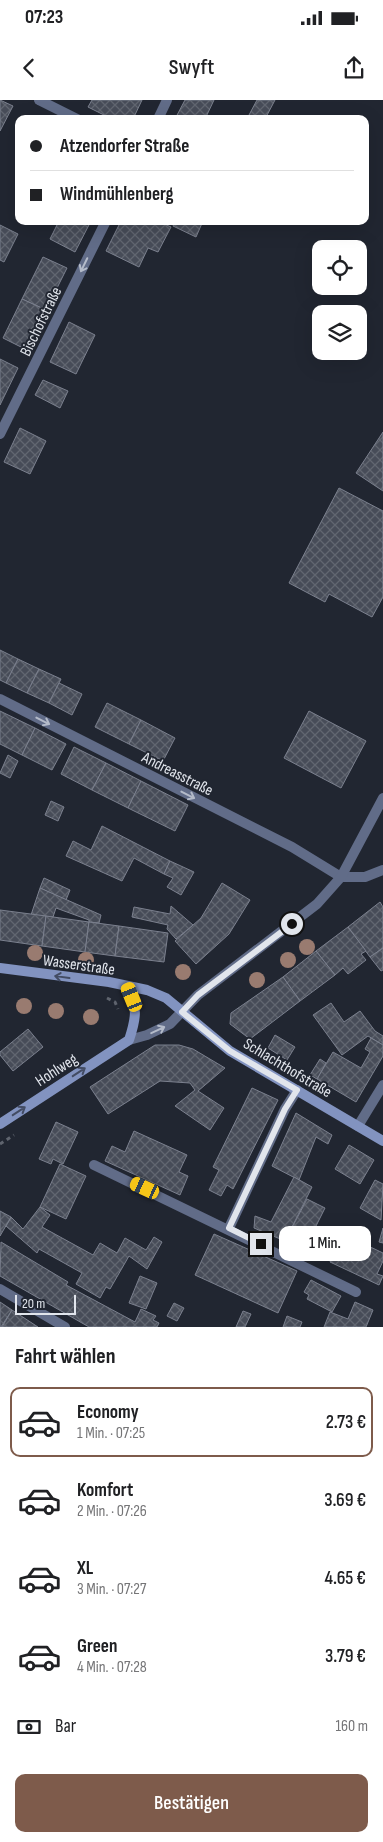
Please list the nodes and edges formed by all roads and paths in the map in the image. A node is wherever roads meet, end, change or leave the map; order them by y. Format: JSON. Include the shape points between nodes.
{"nodes":[{"id":1,"x":39,"y":100,"type":"edge"},
{"id":2,"x":168,"y":100,"type":"edge"},
{"id":3,"x":69,"y":115,"type":"edge"},
{"id":4,"x":160,"y":115,"type":"edge"},
{"id":5,"x":104,"y":225,"type":"edge"},
{"id":6,"x":0,"y":434,"type":"edge"},
{"id":7,"x":0,"y":699,"type":"edge"},
{"id":8,"x":383,"y":798,"type":"edge"},
{"id":9,"x":383,"y":870,"type":"edge"},
{"id":10,"x":341,"y":877,"type":"junction"},
{"id":11,"x":0,"y":968,"type":"edge"},
{"id":12,"x":128,"y":986,"type":"junction"},
{"id":13,"x":100,"y":995,"type":"dead end"},
{"id":14,"x":182,"y":1012,"type":"junction"},
{"id":15,"x":121,"y":1018,"type":"dead end"},
{"id":16,"x":129,"y":1040,"type":"junction"},
{"id":17,"x":383,"y":1085,"type":"edge"},
{"id":18,"x":297,"y":1090,"type":"junction"},
{"id":19,"x":0,"y":1124,"type":"edge"},
{"id":20,"x":358,"y":1126,"type":"junction"},
{"id":21,"x":383,"y":1141,"type":"edge"},
{"id":22,"x":94,"y":1164,"type":"dead end"},
{"id":23,"x":229,"y":1228,"type":"junction"},
{"id":24,"x":0,"y":1290,"type":"edge"},
{"id":25,"x":356,"y":1292,"type":"dead end"},
{"id":26,"x":65,"y":1327,"type":"edge"}],
"edges":[{"from":1,"to":3,"type":"street"},
{"from":2,"to":4,"type":"street"},
{"from":5,"to":6,"type":"street","name":"Bischofstraße","one_way":true},
{"from":7,"to":10,"type":"street","name":"Andreasstraße","one_way":true,"via":[[292,848]]},
{"from":8,"to":10,"type":"street"},
{"from":9,"to":10,"type":"street","via":[[365,877]]},
{"from":10,"to":14,"type":"street","via":[[317,904],[198,995]]},
{"from":12,"to":11,"type":"main road","name":"Wasserstraße","one_way":true},
{"from":12,"to":14,"type":"main road","name":"Schlachthofstraße","via":[[166,998]]},
{"from":12,"to":16,"type":"main road","name":"Wasserstraße","via":[[136,1007]]},
{"from":13,"to":15,"type":"path","via":[[115,1002]]},
{"from":16,"to":14,"type":"street","one_way":true,"via":[[170,1024]]},
{"from":14,"to":18,"type":"main road","name":"Schlachthofstraße","via":[[230,1051]]},
{"from":19,"to":16,"type":"main road","name":"Hohlweg","one_way":true},
{"from":17,"to":20,"type":"street"},
{"from":18,"to":20,"type":"main road","name":"Schlachthofstraße"},
{"from":18,"to":23,"type":"street"},
{"from":20,"to":21,"type":"main road","name":"Schlachthofstraße"},
{"from":22,"to":23,"type":"street"},
{"from":23,"to":25,"type":"street"},
{"from":24,"to":26,"type":"street"}]}
